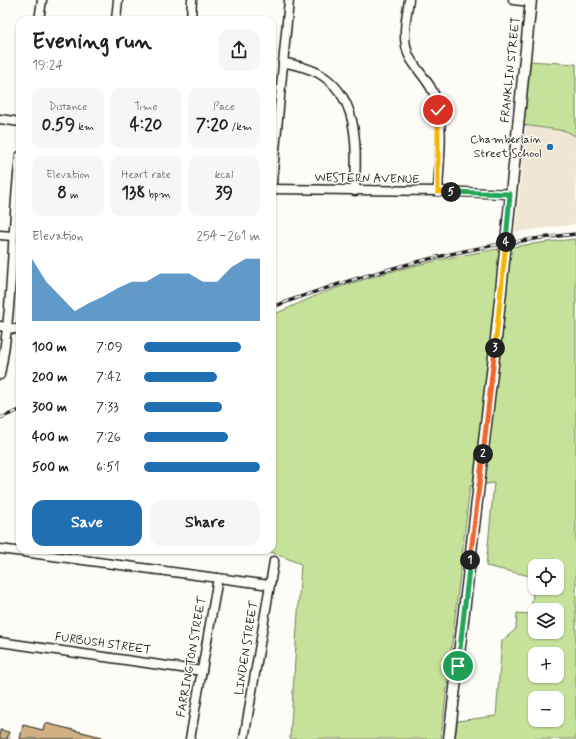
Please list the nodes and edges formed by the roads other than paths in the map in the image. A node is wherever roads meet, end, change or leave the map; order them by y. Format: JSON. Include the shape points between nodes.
{"nodes":[{"id":1,"x":42,"y":0,"type":"edge"},
{"id":2,"x":118,"y":0,"type":"edge"},
{"id":3,"x":192,"y":0,"type":"edge"},
{"id":4,"x":289,"y":0,"type":"edge"},
{"id":5,"x":409,"y":0,"type":"edge"},
{"id":6,"x":513,"y":0,"type":"edge"},
{"id":7,"x":531,"y":1,"type":"edge"},
{"id":8,"x":40,"y":16,"type":"edge"},
{"id":9,"x":116,"y":16,"type":"edge"},
{"id":10,"x":191,"y":16,"type":"edge"},
{"id":11,"x":283,"y":62,"type":"junction"},
{"id":12,"x":0,"y":119,"type":"edge"},
{"id":13,"x":16,"y":121,"type":"edge"},
{"id":14,"x":276,"y":139,"type":"edge"},
{"id":15,"x":276,"y":189,"type":"edge"},
{"id":16,"x":355,"y":191,"type":"junction"},
{"id":17,"x":438,"y":192,"type":"junction"},
{"id":18,"x":510,"y":194,"type":"junction"},
{"id":19,"x":16,"y":203,"type":"edge"},
{"id":20,"x":0,"y":234,"type":"edge"},
{"id":21,"x":12,"y":236,"type":"junction"},
{"id":22,"x":4,"y":327,"type":"edge"},
{"id":23,"x":16,"y":329,"type":"edge"},
{"id":24,"x":0,"y":375,"type":"edge"},
{"id":25,"x":0,"y":549,"type":"edge"},
{"id":26,"x":16,"y":550,"type":"edge"},
{"id":27,"x":63,"y":554,"type":"edge"},
{"id":28,"x":274,"y":561,"type":"dead end"},
{"id":29,"x":218,"y":578,"type":"junction"},
{"id":30,"x":270,"y":585,"type":"junction"},
{"id":31,"x":0,"y":642,"type":"edge"},
{"id":32,"x":202,"y":671,"type":"junction"},
{"id":33,"x":190,"y":739,"type":"edge"},
{"id":34,"x":244,"y":739,"type":"edge"},
{"id":35,"x":449,"y":739,"type":"edge"}],
"edges":[{"from":1,"to":8,"type":"street"},
{"from":2,"to":9,"type":"street"},
{"from":3,"to":10,"type":"street"},
{"from":4,"to":11,"type":"street"},
{"from":5,"to":17,"type":"street","via":[[405,33],[407,49],[412,61],[430,85],[438,110]]},
{"from":6,"to":7,"type":"street"},
{"from":7,"to":18,"type":"street","name":"FRANKLIN STREET"},
{"from":11,"to":14,"type":"street"},
{"from":11,"to":16,"type":"street","via":[[309,69],[325,77],[347,103],[355,136]]},
{"from":12,"to":13,"type":"street"},
{"from":15,"to":16,"type":"street","name":"WESTERN AVENUE"},
{"from":16,"to":17,"type":"street","name":"WESTERN AVENUE"},
{"from":17,"to":18,"type":"street","name":"WESTERN AVENUE"},
{"from":18,"to":35,"type":"street","name":"FRANKLIN STREET","via":[[496,339]]},
{"from":19,"to":21,"type":"street"},
{"from":20,"to":21,"type":"street"},
{"from":21,"to":22,"type":"street"},
{"from":22,"to":23,"type":"street"},
{"from":22,"to":24,"type":"street"},
{"from":25,"to":26,"type":"street"},
{"from":27,"to":29,"type":"street"},
{"from":28,"to":30,"type":"street","name":"LINDEN STREET"},
{"from":29,"to":30,"type":"street"},
{"from":29,"to":32,"type":"street","name":"FARRINGTON STREET"},
{"from":30,"to":34,"type":"street","name":"LINDEN STREET"},
{"from":31,"to":32,"type":"street","name":"FURBUSH STREET"},
{"from":32,"to":33,"type":"street","name":"FARRINGTON STREET"}]}
